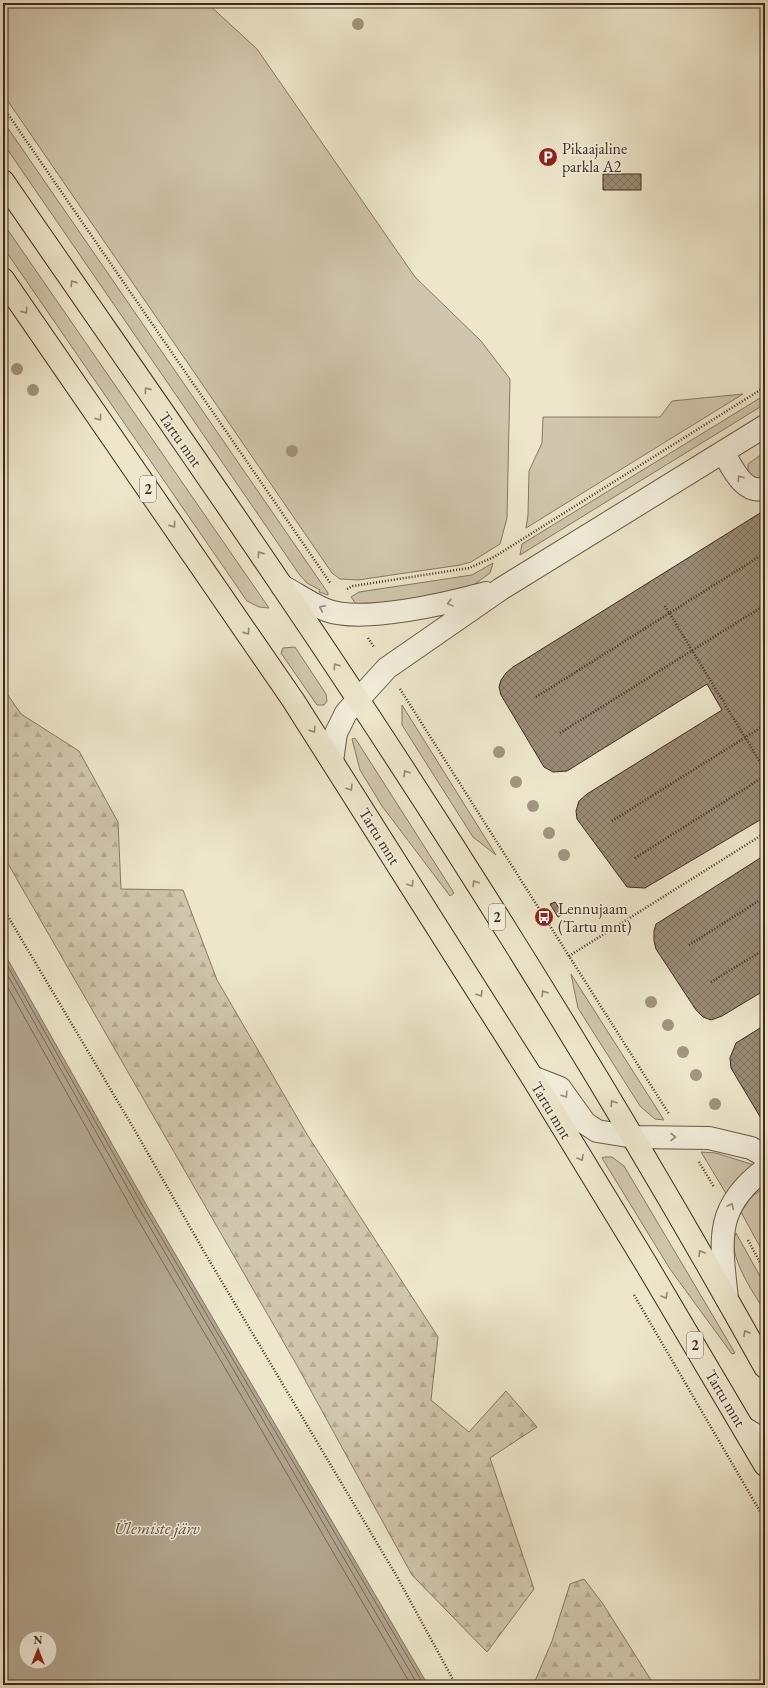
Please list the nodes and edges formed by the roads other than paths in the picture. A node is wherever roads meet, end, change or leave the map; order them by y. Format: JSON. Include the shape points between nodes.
{"nodes":[{"id":1,"x":3,"y":181,"type":"edge"},
{"id":2,"x":3,"y":279,"type":"edge"},
{"id":3,"x":765,"y":426,"type":"edge"},
{"id":4,"x":722,"y":452,"type":"junction"},
{"id":5,"x":765,"y":488,"type":"edge"},
{"id":6,"x":282,"y":586,"type":"junction"},
{"id":7,"x":501,"y":589,"type":"junction"},
{"id":8,"x":358,"y":699,"type":"junction"},
{"id":9,"x":332,"y":761,"type":"junction"},
{"id":10,"x":532,"y":1077,"type":"junction"},
{"id":11,"x":634,"y":1136,"type":"junction"},
{"id":12,"x":765,"y":1156,"type":"edge"},
{"id":13,"x":765,"y":1169,"type":"edge"},
{"id":14,"x":727,"y":1299,"type":"junction"},
{"id":15,"x":765,"y":1367,"type":"edge"},
{"id":16,"x":744,"y":1428,"type":"junction"},
{"id":17,"x":765,"y":1441,"type":"edge"},
{"id":18,"x":765,"y":1465,"type":"edge"}],
"edges":[{"from":6,"to":1,"type":"highway","name":"Tartu mnt","number":"2","one_way":true},
{"from":2,"to":9,"type":"highway","name":"Tartu mnt","number":"2","one_way":true,"via":[[289,693]]},
{"from":3,"to":4,"type":"street"},
{"from":5,"to":4,"type":"street","one_way":true,"via":[[752,489],[744,484]]},
{"from":4,"to":7,"type":"street"},
{"from":7,"to":6,"type":"street","one_way":true,"via":[[442,605],[352,614],[327,610]]},
{"from":8,"to":6,"type":"highway","name":"Tartu mnt","number":"2","one_way":true},
{"from":7,"to":8,"type":"street","via":[[387,668]]},
{"from":8,"to":9,"type":"street","via":[[346,713],[336,733]]},
{"from":11,"to":8,"type":"highway","name":"Tartu mnt","number":"2","one_way":true},
{"from":9,"to":10,"type":"highway","name":"Tartu mnt","number":"2","one_way":true},
{"from":10,"to":11,"type":"street","one_way":true,"via":[[560,1088],[584,1123],[597,1131]]},
{"from":10,"to":16,"type":"highway","name":"Tartu mnt","number":"2","one_way":true},
{"from":11,"to":12,"type":"street","one_way":true,"via":[[709,1138],[751,1148]]},
{"from":14,"to":11,"type":"highway","name":"Tartu mnt","number":"2","one_way":true},
{"from":14,"to":13,"type":"street","one_way":true,"via":[[722,1250],[723,1228],[734,1200],[746,1184]]},
{"from":15,"to":14,"type":"highway","name":"Tartu mnt","number":"2","one_way":true},
{"from":16,"to":17,"type":"street"},
{"from":16,"to":18,"type":"highway","name":"Tartu mnt","number":"2"}]}
